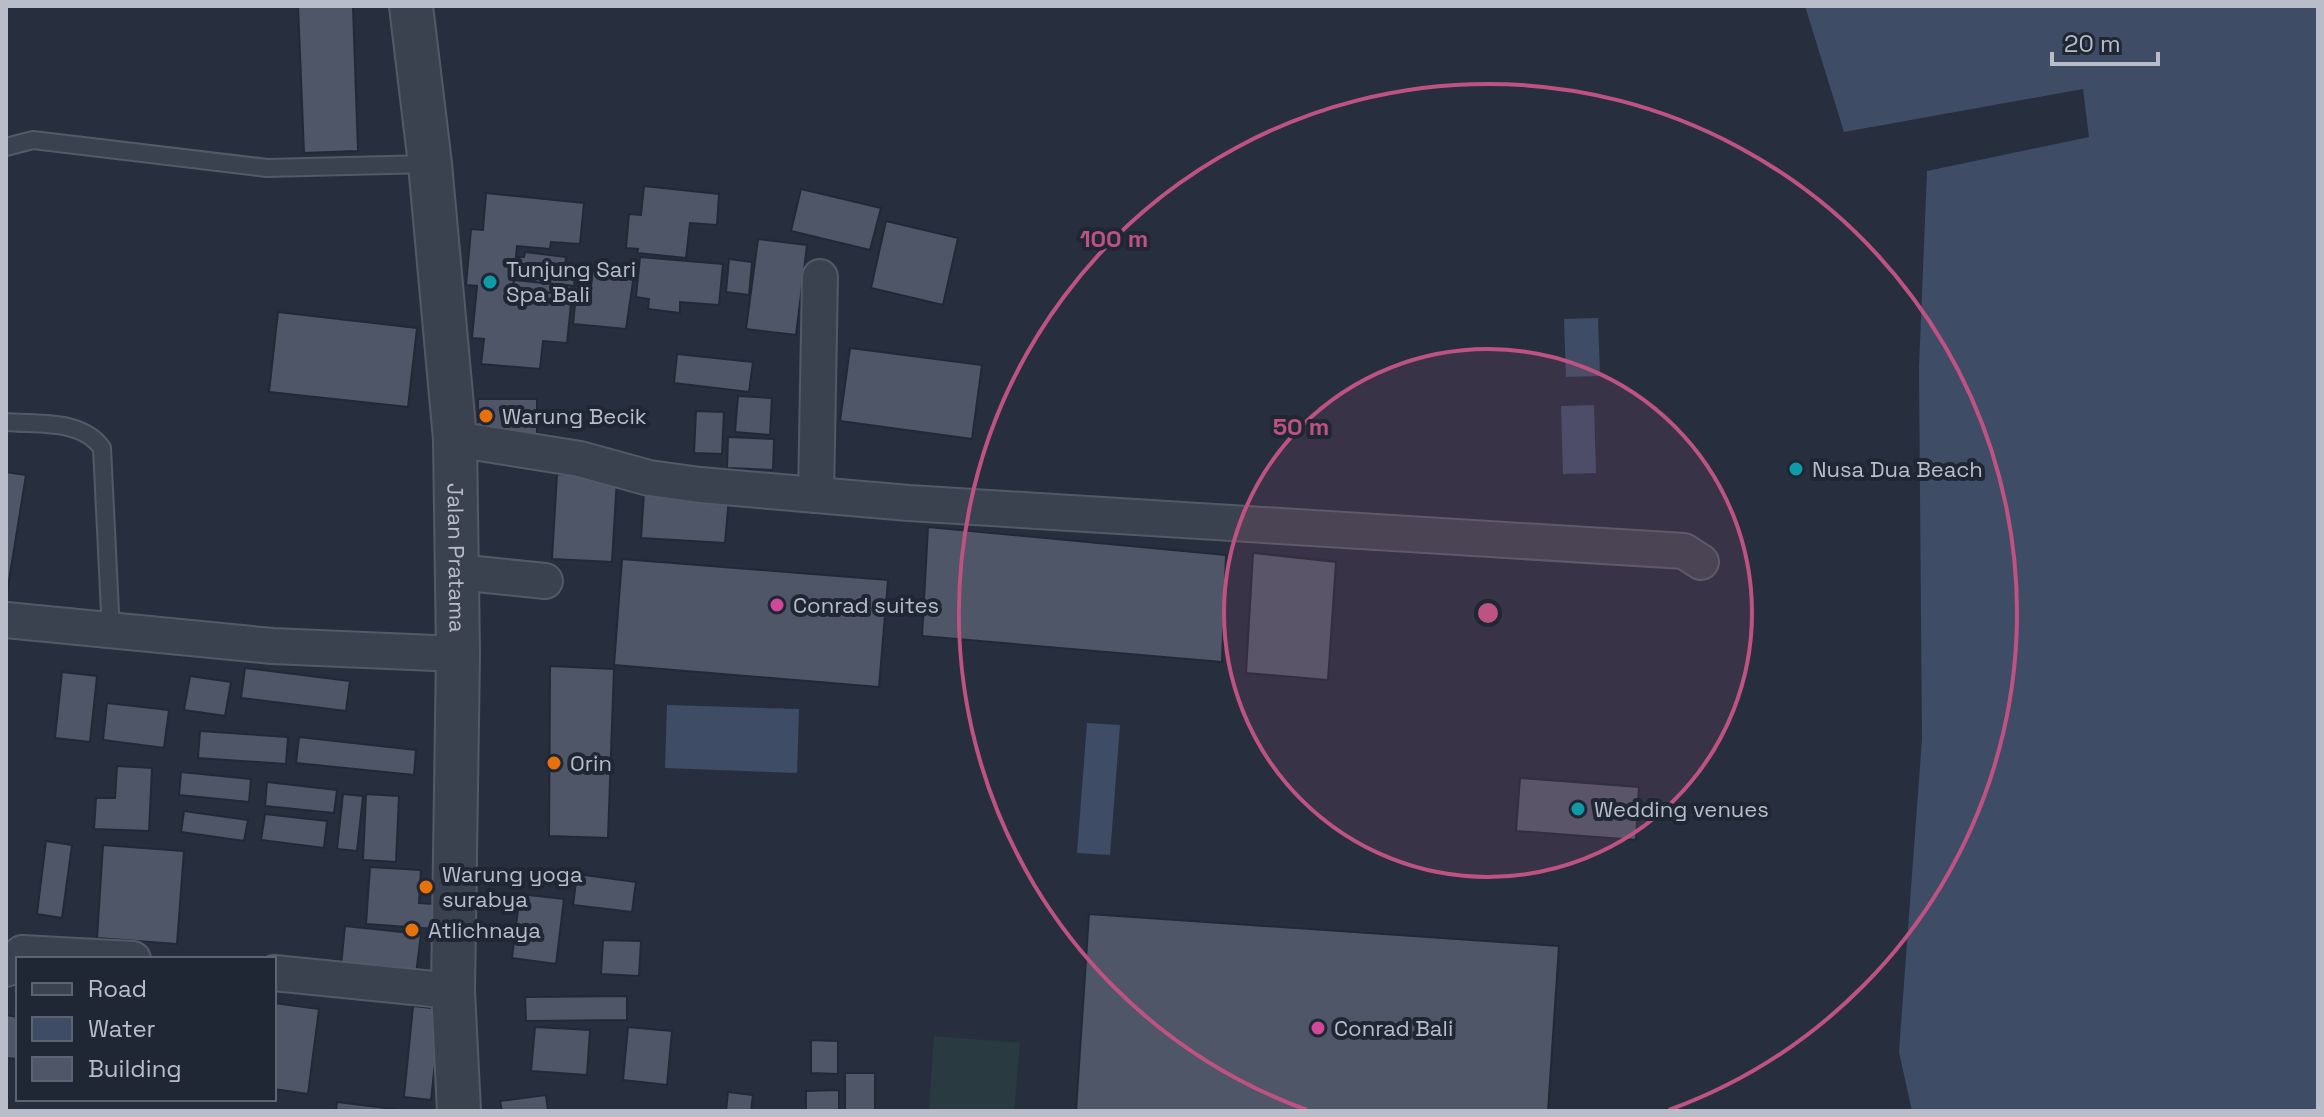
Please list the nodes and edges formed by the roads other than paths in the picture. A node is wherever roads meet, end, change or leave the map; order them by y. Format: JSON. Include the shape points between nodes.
{"nodes":[{"id":1,"x":411,"y":6,"type":"edge"},
{"id":2,"x":6,"y":147,"type":"edge"},
{"id":3,"x":430,"y":164,"type":"junction"},
{"id":4,"x":820,"y":277,"type":"dead end"},
{"id":5,"x":6,"y":422,"type":"edge"},
{"id":6,"x":455,"y":439,"type":"junction"},
{"id":7,"x":816,"y":495,"type":"junction"},
{"id":8,"x":1701,"y":562,"type":"dead end"},
{"id":9,"x":457,"y":572,"type":"junction"},
{"id":10,"x":545,"y":581,"type":"dead end"},
{"id":11,"x":6,"y":620,"type":"edge"},
{"id":12,"x":111,"y":633,"type":"junction"},
{"id":13,"x":458,"y":654,"type":"junction"},
{"id":14,"x":18,"y":957,"type":"edge"},
{"id":15,"x":96,"y":957,"type":"edge"},
{"id":16,"x":276,"y":973,"type":"edge"},
{"id":17,"x":453,"y":991,"type":"junction"},
{"id":18,"x":459,"y":1111,"type":"edge"}],
"edges":[{"from":1,"to":3,"type":"street","name":"Jalan Pratama"},
{"from":2,"to":3,"type":"lane","via":[[33,140],[267,168]]},
{"from":3,"to":6,"type":"street","name":"Jalan Pratama"},
{"from":4,"to":7,"type":"street"},
{"from":5,"to":12,"type":"lane","via":[[81,429],[102,448]]},
{"from":6,"to":7,"type":"street","via":[[580,459],[662,480]]},
{"from":6,"to":9,"type":"street","name":"Jalan Pratama"},
{"from":7,"to":8,"type":"street","via":[[1684,551]]},
{"from":9,"to":10,"type":"street"},
{"from":9,"to":13,"type":"street","name":"Jalan Pratama"},
{"from":11,"to":12,"type":"street"},
{"from":12,"to":13,"type":"street"},
{"from":13,"to":17,"type":"street","name":"Jalan Pratama"},
{"from":14,"to":15,"type":"street"},
{"from":16,"to":17,"type":"street"},
{"from":17,"to":18,"type":"street","name":"Jalan Pratama"}]}
